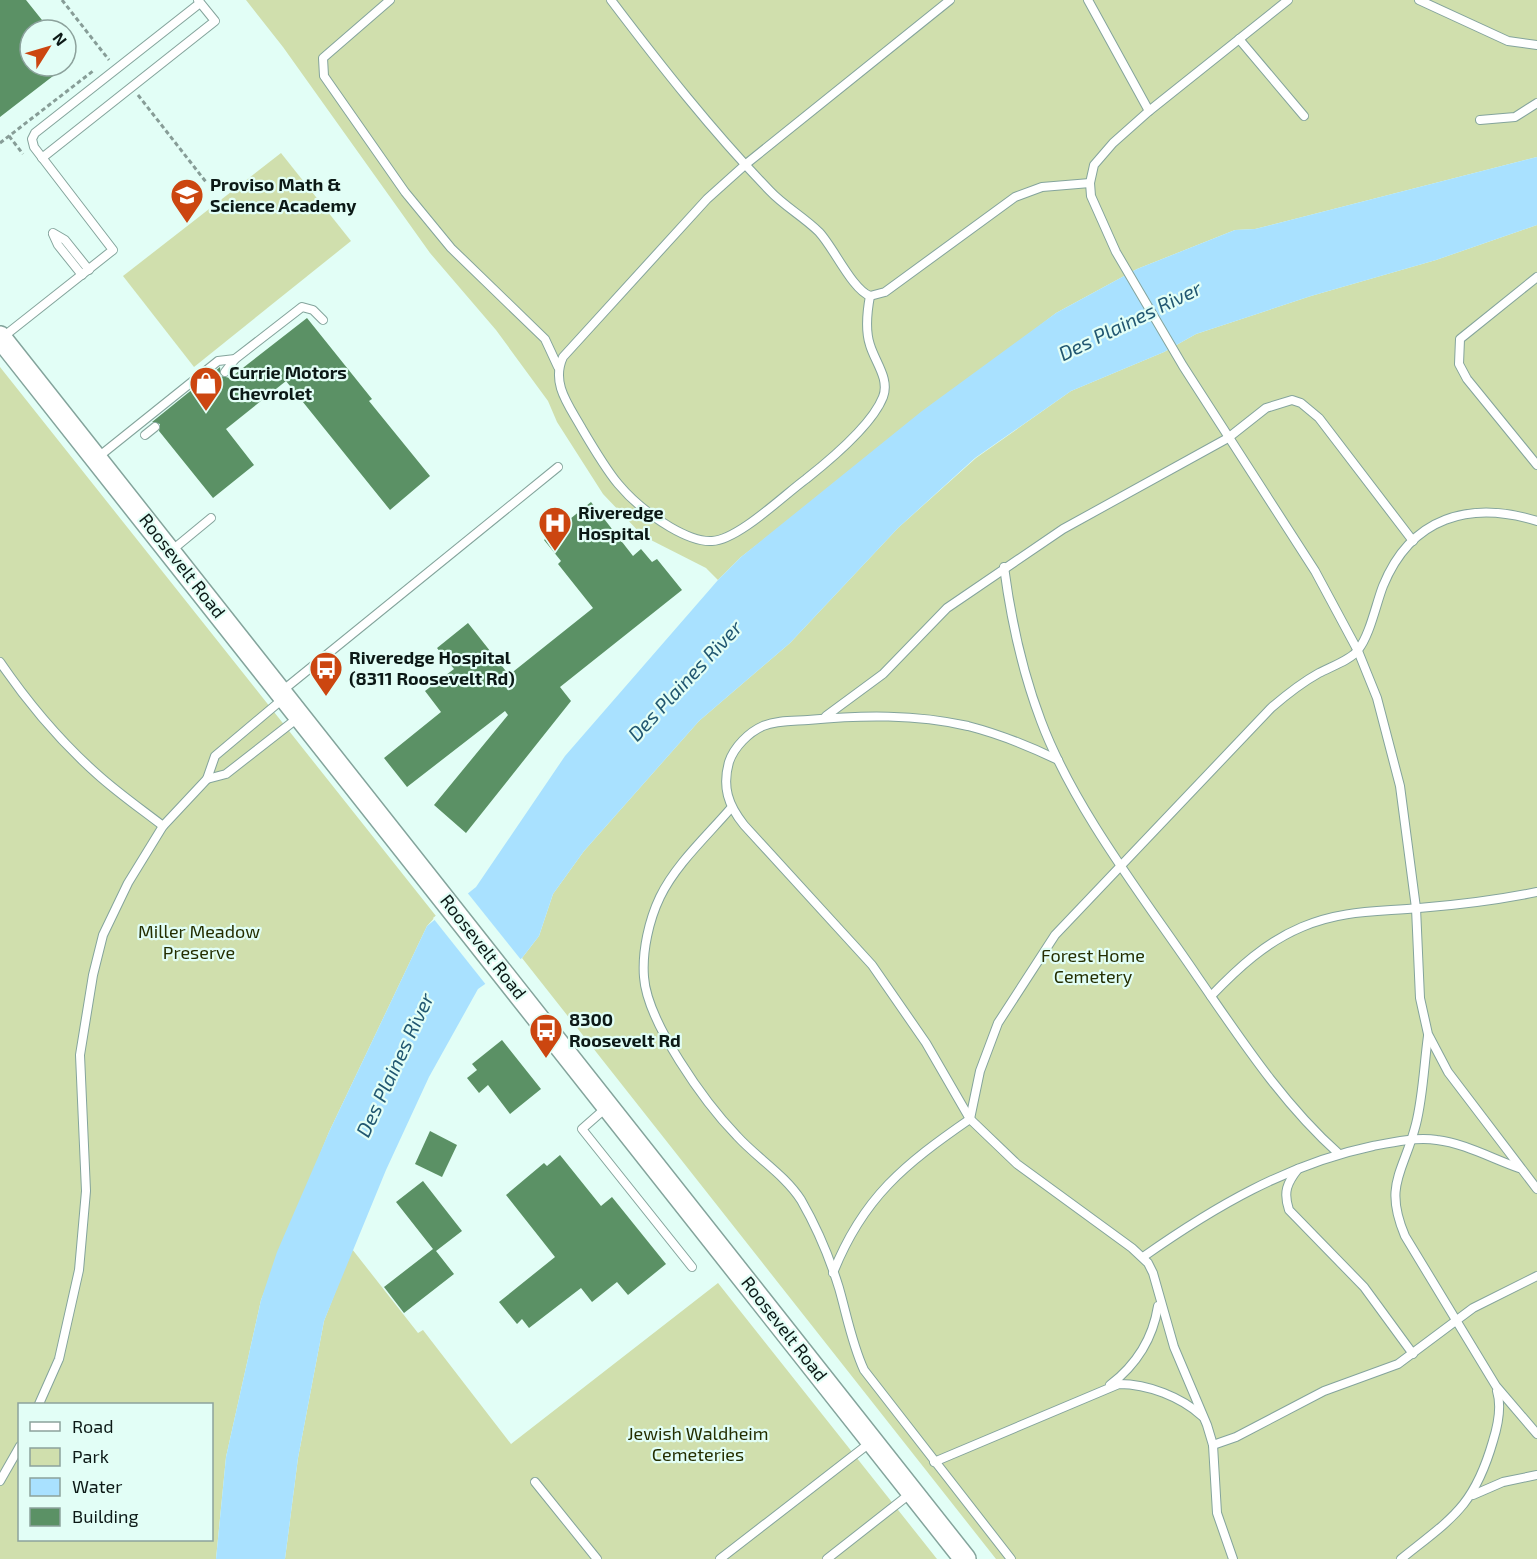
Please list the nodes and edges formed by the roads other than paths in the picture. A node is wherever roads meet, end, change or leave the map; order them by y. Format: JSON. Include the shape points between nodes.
{"nodes":[{"id":1,"x":390,"y":0,"type":"edge"},
{"id":2,"x":611,"y":0,"type":"edge"},
{"id":3,"x":950,"y":0,"type":"edge"},
{"id":4,"x":1088,"y":0,"type":"edge"},
{"id":5,"x":1288,"y":0,"type":"edge"},
{"id":6,"x":1419,"y":0,"type":"edge"},
{"id":7,"x":199,"y":2,"type":"edge"},
{"id":8,"x":1239,"y":39,"type":"junction"},
{"id":9,"x":1537,"y":45,"type":"edge"},
{"id":10,"x":1537,"y":103,"type":"edge"},
{"id":11,"x":1149,"y":111,"type":"junction"},
{"id":12,"x":1304,"y":116,"type":"dead end"},
{"id":13,"x":1480,"y":120,"type":"dead end"},
{"id":14,"x":42,"y":158,"type":"junction"},
{"id":15,"x":746,"y":164,"type":"junction"},
{"id":16,"x":1090,"y":183,"type":"junction"},
{"id":17,"x":85,"y":272,"type":"junction"},
{"id":18,"x":1537,"y":276,"type":"edge"},
{"id":19,"x":870,"y":296,"type":"junction"},
{"id":20,"x":323,"y":320,"type":"dead end"},
{"id":21,"x":1,"y":338,"type":"edge"},
{"id":22,"x":235,"y":359,"type":"junction"},
{"id":23,"x":558,"y":367,"type":"junction"},
{"id":24,"x":225,"y":372,"type":"dead end"},
{"id":25,"x":155,"y":427,"type":"dead end"},
{"id":26,"x":145,"y":435,"type":"dead end"},
{"id":27,"x":1228,"y":438,"type":"junction"},
{"id":28,"x":97,"y":458,"type":"junction"},
{"id":29,"x":1537,"y":465,"type":"edge"},
{"id":30,"x":558,"y":467,"type":"dead end"},
{"id":31,"x":211,"y":518,"type":"dead end"},
{"id":32,"x":1537,"y":521,"type":"edge"},
{"id":33,"x":1413,"y":540,"type":"junction"},
{"id":34,"x":170,"y":551,"type":"junction"},
{"id":35,"x":1004,"y":567,"type":"junction"},
{"id":36,"x":1358,"y":651,"type":"junction"},
{"id":37,"x":0,"y":662,"type":"edge"},
{"id":38,"x":284,"y":694,"type":"junction"},
{"id":39,"x":301,"y":716,"type":"junction"},
{"id":40,"x":824,"y":718,"type":"junction"},
{"id":41,"x":1058,"y":760,"type":"junction"},
{"id":42,"x":207,"y":779,"type":"junction"},
{"id":43,"x":730,"y":808,"type":"junction"},
{"id":44,"x":163,"y":826,"type":"junction"},
{"id":45,"x":1122,"y":865,"type":"junction"},
{"id":46,"x":1537,"y":892,"type":"edge"},
{"id":47,"x":1416,"y":908,"type":"junction"},
{"id":48,"x":1211,"y":996,"type":"junction"},
{"id":49,"x":1428,"y":1034,"type":"junction"},
{"id":50,"x":608,"y":1106,"type":"junction"},
{"id":51,"x":970,"y":1119,"type":"junction"},
{"id":52,"x":1412,"y":1140,"type":"junction"},
{"id":53,"x":1338,"y":1154,"type":"junction"},
{"id":54,"x":1299,"y":1168,"type":"junction"},
{"id":55,"x":1521,"y":1169,"type":"junction"},
{"id":56,"x":1537,"y":1189,"type":"edge"},
{"id":57,"x":1143,"y":1257,"type":"junction"},
{"id":58,"x":692,"y":1267,"type":"dead end"},
{"id":59,"x":833,"y":1273,"type":"junction"},
{"id":60,"x":1537,"y":1276,"type":"edge"},
{"id":61,"x":1159,"y":1301,"type":"junction"},
{"id":62,"x":1456,"y":1321,"type":"junction"},
{"id":63,"x":1413,"y":1354,"type":"junction"},
{"id":64,"x":1496,"y":1386,"type":"junction"},
{"id":65,"x":1106,"y":1388,"type":"junction"},
{"id":66,"x":39,"y":1403,"type":"edge"},
{"id":67,"x":1203,"y":1417,"type":"junction"},
{"id":68,"x":1537,"y":1434,"type":"edge"},
{"id":69,"x":872,"y":1441,"type":"junction"},
{"id":70,"x":1213,"y":1445,"type":"junction"},
{"id":71,"x":18,"y":1450,"type":"edge"},
{"id":72,"x":934,"y":1462,"type":"junction"},
{"id":73,"x":1537,"y":1475,"type":"edge"},
{"id":74,"x":0,"y":1481,"type":"edge"},
{"id":75,"x":535,"y":1482,"type":"dead end"},
{"id":76,"x":912,"y":1492,"type":"junction"},
{"id":77,"x":1473,"y":1495,"type":"junction"},
{"id":78,"x":597,"y":1559,"type":"edge"},
{"id":79,"x":720,"y":1559,"type":"edge"},
{"id":80,"x":827,"y":1559,"type":"edge"},
{"id":81,"x":965,"y":1559,"type":"edge"},
{"id":82,"x":1011,"y":1559,"type":"edge"},
{"id":83,"x":1233,"y":1559,"type":"edge"},
{"id":84,"x":1401,"y":1559,"type":"edge"}],
"edges":[{"from":1,"to":23,"type":"lane","via":[[323,58],[324,76],[405,192],[451,248],[545,339]]},
{"from":2,"to":15,"type":"lane","via":[[688,99]]},
{"from":3,"to":15,"type":"lane"},
{"from":4,"to":11,"type":"lane"},
{"from":5,"to":8,"type":"lane"},
{"from":6,"to":9,"type":"lane","via":[[1508,41]]},
{"from":7,"to":14,"type":"lane","via":[[35,133],[34,147]]},
{"from":7,"to":14,"type":"lane","via":[[214,21]]},
{"from":8,"to":11,"type":"lane"},
{"from":8,"to":12,"type":"lane"},
{"from":10,"to":13,"type":"lane","via":[[1515,117]]},
{"from":11,"to":16,"type":"lane","via":[[1102,154],[1094,165]]},
{"from":14,"to":17,"type":"lane","via":[[114,250]]},
{"from":15,"to":19,"type":"lane","via":[[771,193],[818,232],[837,253],[858,288]]},
{"from":15,"to":23,"type":"lane","via":[[664,243]]},
{"from":16,"to":19,"type":"lane","via":[[1042,188],[1015,197],[885,292]]},
{"from":16,"to":27,"type":"lane","via":[[1097,214],[1116,252]]},
{"from":17,"to":17,"type":"lane","via":[[65,240],[52,233],[58,245]]},
{"from":17,"to":21,"type":"lane"},
{"from":18,"to":29,"type":"lane","via":[[1460,339],[1459,364]]},
{"from":19,"to":23,"type":"lane","via":[[870,344],[885,385],[876,411],[823,466],[734,534],[715,541],[699,540],[676,531],[622,491],[602,464],[561,391]]},
{"from":20,"to":22,"type":"lane","via":[[313,310],[302,307]]},
{"from":21,"to":28,"type":"main road","name":"Roosevelt Road"},
{"from":22,"to":24,"type":"lane"},
{"from":22,"to":28,"type":"lane","via":[[218,362]]},
{"from":25,"to":26,"type":"lane"},
{"from":27,"to":33,"type":"lane","via":[[1266,408],[1292,400],[1301,403],[1319,418]]},
{"from":27,"to":35,"type":"lane","via":[[1073,523]]},
{"from":27,"to":36,"type":"lane","via":[[1315,571]]},
{"from":28,"to":34,"type":"main road","name":"Roosevelt Road"},
{"from":30,"to":38,"type":"lane"},
{"from":31,"to":34,"type":"lane"},
{"from":32,"to":33,"type":"lane","via":[[1509,513],[1473,511],[1441,522]]},
{"from":33,"to":36,"type":"lane","via":[[1385,580]]},
{"from":34,"to":38,"type":"main road","name":"Roosevelt Road"},
{"from":35,"to":40,"type":"lane","via":[[947,608],[883,674]]},
{"from":35,"to":41,"type":"lane","via":[[1010,618],[1022,663]]},
{"from":36,"to":45,"type":"lane","via":[[1283,698]]},
{"from":36,"to":47,"type":"lane","via":[[1377,698],[1400,786]]},
{"from":37,"to":44,"type":"lane","via":[[71,748],[99,776]]},
{"from":38,"to":39,"type":"main road","name":"Roosevelt Road"},
{"from":38,"to":42,"type":"lane","via":[[215,756]]},
{"from":39,"to":42,"type":"lane","via":[[226,774]]},
{"from":39,"to":50,"type":"main road","name":"Roosevelt Road"},
{"from":40,"to":41,"type":"lane","via":[[863,715],[937,720],[999,736]]},
{"from":40,"to":43,"type":"lane","via":[[765,725],[742,741],[731,756],[726,774]]},
{"from":41,"to":45,"type":"lane"},
{"from":42,"to":44,"type":"lane"},
{"from":43,"to":51,"type":"lane","via":[[872,964],[926,1043]]},
{"from":43,"to":59,"type":"lane","via":[[659,898],[644,951],[647,993],[668,1040],[717,1113],[800,1200]]},
{"from":44,"to":66,"type":"lane","via":[[103,935],[93,975],[80,1055],[86,1157],[83,1232],[76,1281],[54,1369]]},
{"from":45,"to":48,"type":"lane"},
{"from":45,"to":51,"type":"lane","via":[[1055,935],[1009,1003],[980,1071]]},
{"from":46,"to":47,"type":"lane"},
{"from":47,"to":48,"type":"lane","via":[[1360,910],[1301,928],[1251,957]]},
{"from":47,"to":49,"type":"lane","via":[[1420,998]]},
{"from":48,"to":53,"type":"lane","via":[[1306,1122]]},
{"from":49,"to":52,"type":"lane"},
{"from":49,"to":55,"type":"lane","via":[[1448,1072]]},
{"from":50,"to":58,"type":"lane","via":[[582,1129]]},
{"from":50,"to":69,"type":"main road","name":"Roosevelt Road"},
{"from":51,"to":57,"type":"lane","via":[[1017,1164]]},
{"from":51,"to":59,"type":"lane","via":[[918,1155],[879,1193],[851,1232]]},
{"from":52,"to":53,"type":"lane"},
{"from":52,"to":55,"type":"lane","via":[[1438,1140]]},
{"from":52,"to":62,"type":"lane","via":[[1395,1183],[1397,1216]]},
{"from":53,"to":54,"type":"lane"},
{"from":54,"to":57,"type":"lane","via":[[1205,1214]]},
{"from":54,"to":63,"type":"lane","via":[[1287,1184],[1289,1210],[1364,1287]]},
{"from":55,"to":56,"type":"lane"},
{"from":57,"to":61,"type":"lane","via":[[1153,1273]]},
{"from":59,"to":72,"type":"lane","via":[[864,1370]]},
{"from":60,"to":62,"type":"lane","via":[[1489,1298]]},
{"from":61,"to":65,"type":"lane","via":[[1154,1327],[1144,1348]]},
{"from":61,"to":67,"type":"lane"},
{"from":62,"to":63,"type":"lane"},
{"from":62,"to":64,"type":"lane"},
{"from":63,"to":70,"type":"lane"},
{"from":64,"to":68,"type":"lane"},
{"from":64,"to":77,"type":"lane","via":[[1496,1432]]},
{"from":65,"to":67,"type":"lane","via":[[1130,1384],[1177,1398]]},
{"from":65,"to":72,"type":"lane"},
{"from":67,"to":70,"type":"lane"},
{"from":69,"to":76,"type":"main road","name":"Roosevelt Road"},
{"from":69,"to":79,"type":"lane"},
{"from":70,"to":83,"type":"lane","via":[[1217,1513]]},
{"from":71,"to":74,"type":"lane"},
{"from":72,"to":82,"type":"lane"},
{"from":73,"to":77,"type":"lane","via":[[1503,1482]]},
{"from":75,"to":78,"type":"lane"},
{"from":76,"to":80,"type":"lane"},
{"from":76,"to":81,"type":"main road","name":"Roosevelt Road"},
{"from":77,"to":84,"type":"lane","via":[[1454,1517]]}]}
